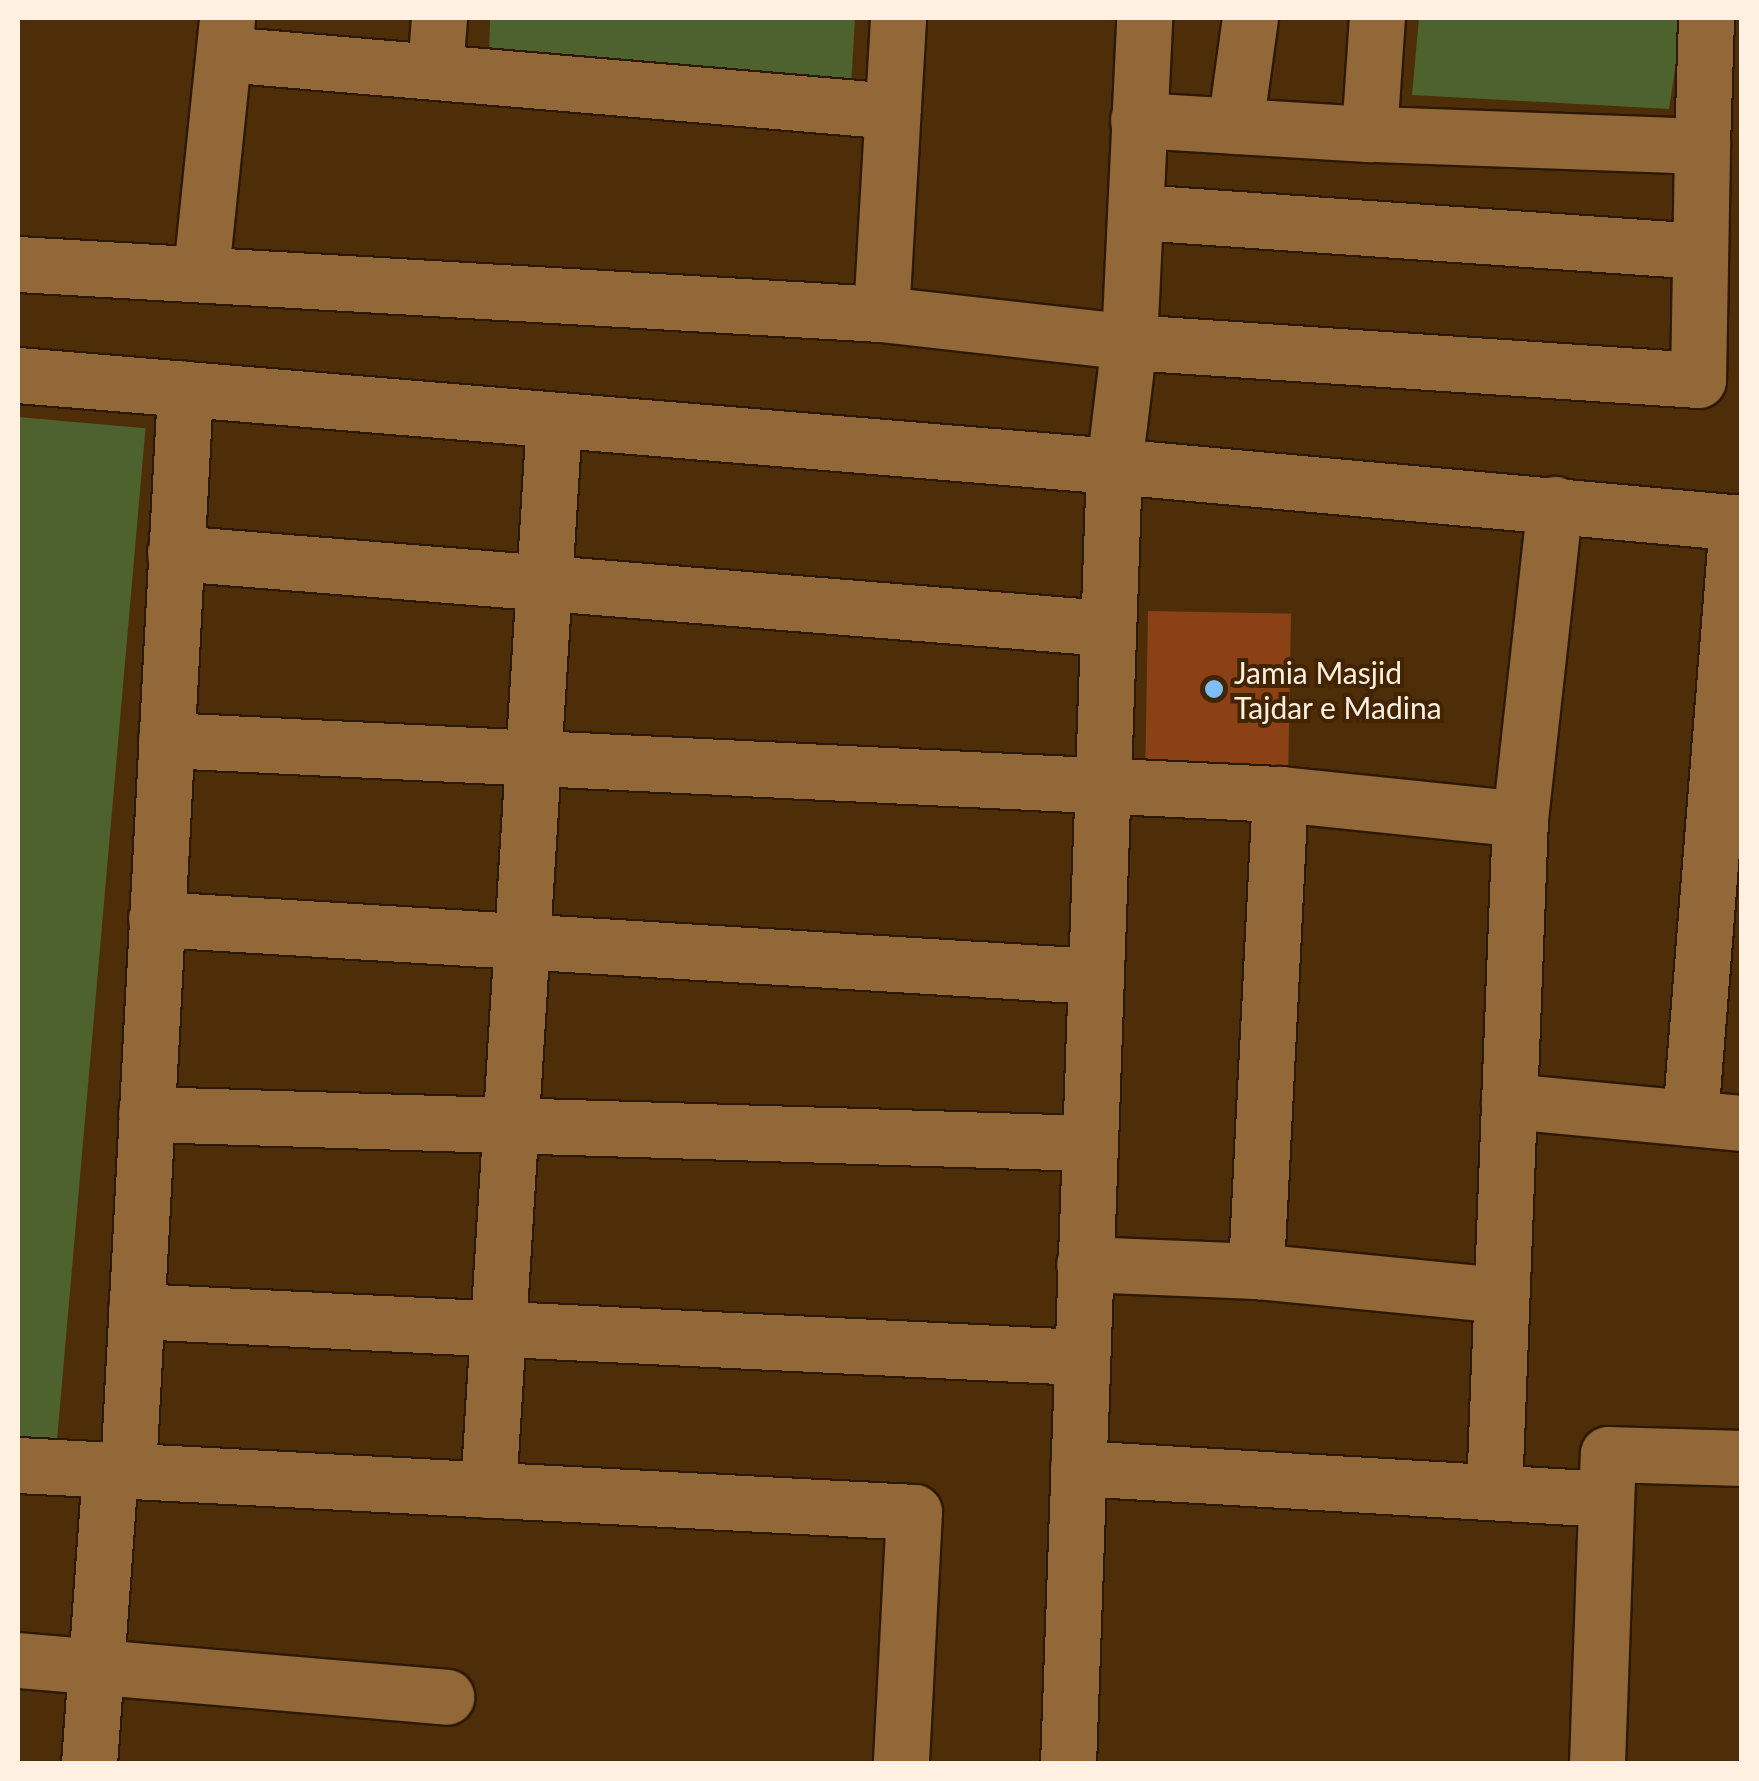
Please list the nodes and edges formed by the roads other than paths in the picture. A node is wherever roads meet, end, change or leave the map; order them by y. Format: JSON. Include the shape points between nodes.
{"nodes":[{"id":1,"x":898,"y":18,"type":"edge"},
{"id":2,"x":1144,"y":18,"type":"edge"},
{"id":3,"x":1250,"y":18,"type":"edge"},
{"id":4,"x":1378,"y":18,"type":"edge"},
{"id":5,"x":1706,"y":18,"type":"edge"},
{"id":6,"x":225,"y":36,"type":"edge"},
{"id":7,"x":437,"y":44,"type":"edge"},
{"id":8,"x":893,"y":112,"type":"junction"},
{"id":9,"x":1138,"y":120,"type":"junction"},
{"id":10,"x":1235,"y":126,"type":"junction"},
{"id":11,"x":1370,"y":134,"type":"junction"},
{"id":12,"x":1702,"y":146,"type":"junction"},
{"id":13,"x":1138,"y":212,"type":"junction"},
{"id":14,"x":1700,"y":251,"type":"junction"},
{"id":15,"x":18,"y":264,"type":"edge"},
{"id":16,"x":201,"y":271,"type":"junction"},
{"id":17,"x":880,"y":314,"type":"junction"},
{"id":18,"x":1129,"y":342,"type":"junction"},
{"id":19,"x":18,"y":376,"type":"edge"},
{"id":20,"x":1720,"y":381,"type":"edge"},
{"id":21,"x":185,"y":388,"type":"junction"},
{"id":22,"x":554,"y":420,"type":"junction"},
{"id":23,"x":1114,"y":466,"type":"junction"},
{"id":24,"x":1555,"y":504,"type":"junction"},
{"id":25,"x":1739,"y":523,"type":"edge"},
{"id":26,"x":175,"y":552,"type":"junction"},
{"id":27,"x":541,"y":582,"type":"junction"},
{"id":28,"x":1105,"y":628,"type":"junction"},
{"id":29,"x":166,"y":740,"type":"junction"},
{"id":30,"x":531,"y":758,"type":"junction"},
{"id":31,"x":1100,"y":785,"type":"junction"},
{"id":32,"x":1280,"y":794,"type":"junction"},
{"id":33,"x":1520,"y":820,"type":"junction"},
{"id":34,"x":156,"y":919,"type":"junction"},
{"id":35,"x":520,"y":941,"type":"junction"},
{"id":36,"x":1094,"y":976,"type":"junction"},
{"id":37,"x":1509,"y":1102,"type":"junction"},
{"id":38,"x":146,"y":1114,"type":"junction"},
{"id":39,"x":1716,"y":1120,"type":"edge"},
{"id":40,"x":509,"y":1125,"type":"junction"},
{"id":41,"x":1088,"y":1143,"type":"junction"},
{"id":42,"x":1084,"y":1264,"type":"junction"},
{"id":43,"x":1256,"y":1271,"type":"junction"},
{"id":44,"x":1501,"y":1295,"type":"junction"},
{"id":45,"x":136,"y":1311,"type":"junction"},
{"id":46,"x":497,"y":1329,"type":"junction"},
{"id":47,"x":1081,"y":1357,"type":"junction"},
{"id":48,"x":1742,"y":1458,"type":"edge"},
{"id":49,"x":18,"y":1465,"type":"edge"},
{"id":50,"x":1078,"y":1468,"type":"junction"},
{"id":51,"x":119,"y":1471,"type":"junction"},
{"id":52,"x":488,"y":1490,"type":"junction"},
{"id":53,"x":1494,"y":1492,"type":"junction"},
{"id":54,"x":1606,"y":1498,"type":"junction"},
{"id":55,"x":18,"y":1660,"type":"edge"},
{"id":56,"x":96,"y":1666,"type":"junction"},
{"id":57,"x":446,"y":1697,"type":"dead end"},
{"id":58,"x":89,"y":1764,"type":"edge"},
{"id":59,"x":901,"y":1764,"type":"edge"},
{"id":60,"x":1068,"y":1764,"type":"edge"},
{"id":61,"x":1597,"y":1764,"type":"edge"}],
"edges":[{"from":1,"to":8,"type":"street"},
{"from":2,"to":9,"type":"street"},
{"from":3,"to":10,"type":"street"},
{"from":4,"to":11,"type":"street"},
{"from":5,"to":12,"type":"street"},
{"from":6,"to":7,"type":"street"},
{"from":6,"to":16,"type":"street"},
{"from":7,"to":8,"type":"street"},
{"from":8,"to":17,"type":"street"},
{"from":9,"to":10,"type":"street"},
{"from":9,"to":13,"type":"street"},
{"from":10,"to":11,"type":"street"},
{"from":11,"to":12,"type":"street"},
{"from":12,"to":14,"type":"street"},
{"from":13,"to":14,"type":"street"},
{"from":13,"to":18,"type":"street"},
{"from":14,"to":20,"type":"street"},
{"from":15,"to":16,"type":"street"},
{"from":16,"to":17,"type":"street"},
{"from":17,"to":18,"type":"street"},
{"from":18,"to":20,"type":"street"},
{"from":18,"to":23,"type":"street"},
{"from":19,"to":21,"type":"street"},
{"from":21,"to":22,"type":"street"},
{"from":21,"to":26,"type":"street"},
{"from":22,"to":23,"type":"street"},
{"from":22,"to":27,"type":"street"},
{"from":23,"to":24,"type":"street"},
{"from":23,"to":28,"type":"street"},
{"from":24,"to":25,"type":"street"},
{"from":24,"to":33,"type":"street"},
{"from":25,"to":39,"type":"street"},
{"from":26,"to":27,"type":"street"},
{"from":26,"to":29,"type":"street"},
{"from":27,"to":28,"type":"street"},
{"from":27,"to":30,"type":"street"},
{"from":28,"to":31,"type":"street"},
{"from":29,"to":30,"type":"street"},
{"from":29,"to":34,"type":"street"},
{"from":30,"to":31,"type":"street"},
{"from":30,"to":35,"type":"street"},
{"from":31,"to":32,"type":"street"},
{"from":31,"to":36,"type":"street"},
{"from":32,"to":33,"type":"street"},
{"from":32,"to":43,"type":"street"},
{"from":33,"to":37,"type":"street"},
{"from":34,"to":35,"type":"street"},
{"from":34,"to":38,"type":"street"},
{"from":35,"to":36,"type":"street"},
{"from":35,"to":40,"type":"street"},
{"from":36,"to":41,"type":"street"},
{"from":37,"to":39,"type":"street"},
{"from":37,"to":44,"type":"street"},
{"from":38,"to":40,"type":"street"},
{"from":38,"to":45,"type":"street"},
{"from":40,"to":41,"type":"street"},
{"from":40,"to":46,"type":"street"},
{"from":41,"to":42,"type":"street"},
{"from":42,"to":43,"type":"street"},
{"from":42,"to":47,"type":"street"},
{"from":43,"to":44,"type":"street"},
{"from":44,"to":53,"type":"street"},
{"from":45,"to":46,"type":"street"},
{"from":45,"to":51,"type":"street"},
{"from":46,"to":47,"type":"street"},
{"from":46,"to":52,"type":"street"},
{"from":47,"to":50,"type":"street"},
{"from":48,"to":54,"type":"street","via":[[1608,1454]]},
{"from":49,"to":51,"type":"street"},
{"from":50,"to":53,"type":"street"},
{"from":50,"to":60,"type":"street"},
{"from":51,"to":52,"type":"street"},
{"from":51,"to":56,"type":"street"},
{"from":52,"to":59,"type":"street","via":[[914,1512]]},
{"from":53,"to":54,"type":"street"},
{"from":54,"to":61,"type":"street"},
{"from":55,"to":56,"type":"street"},
{"from":56,"to":57,"type":"street"},
{"from":56,"to":58,"type":"street"}]}
